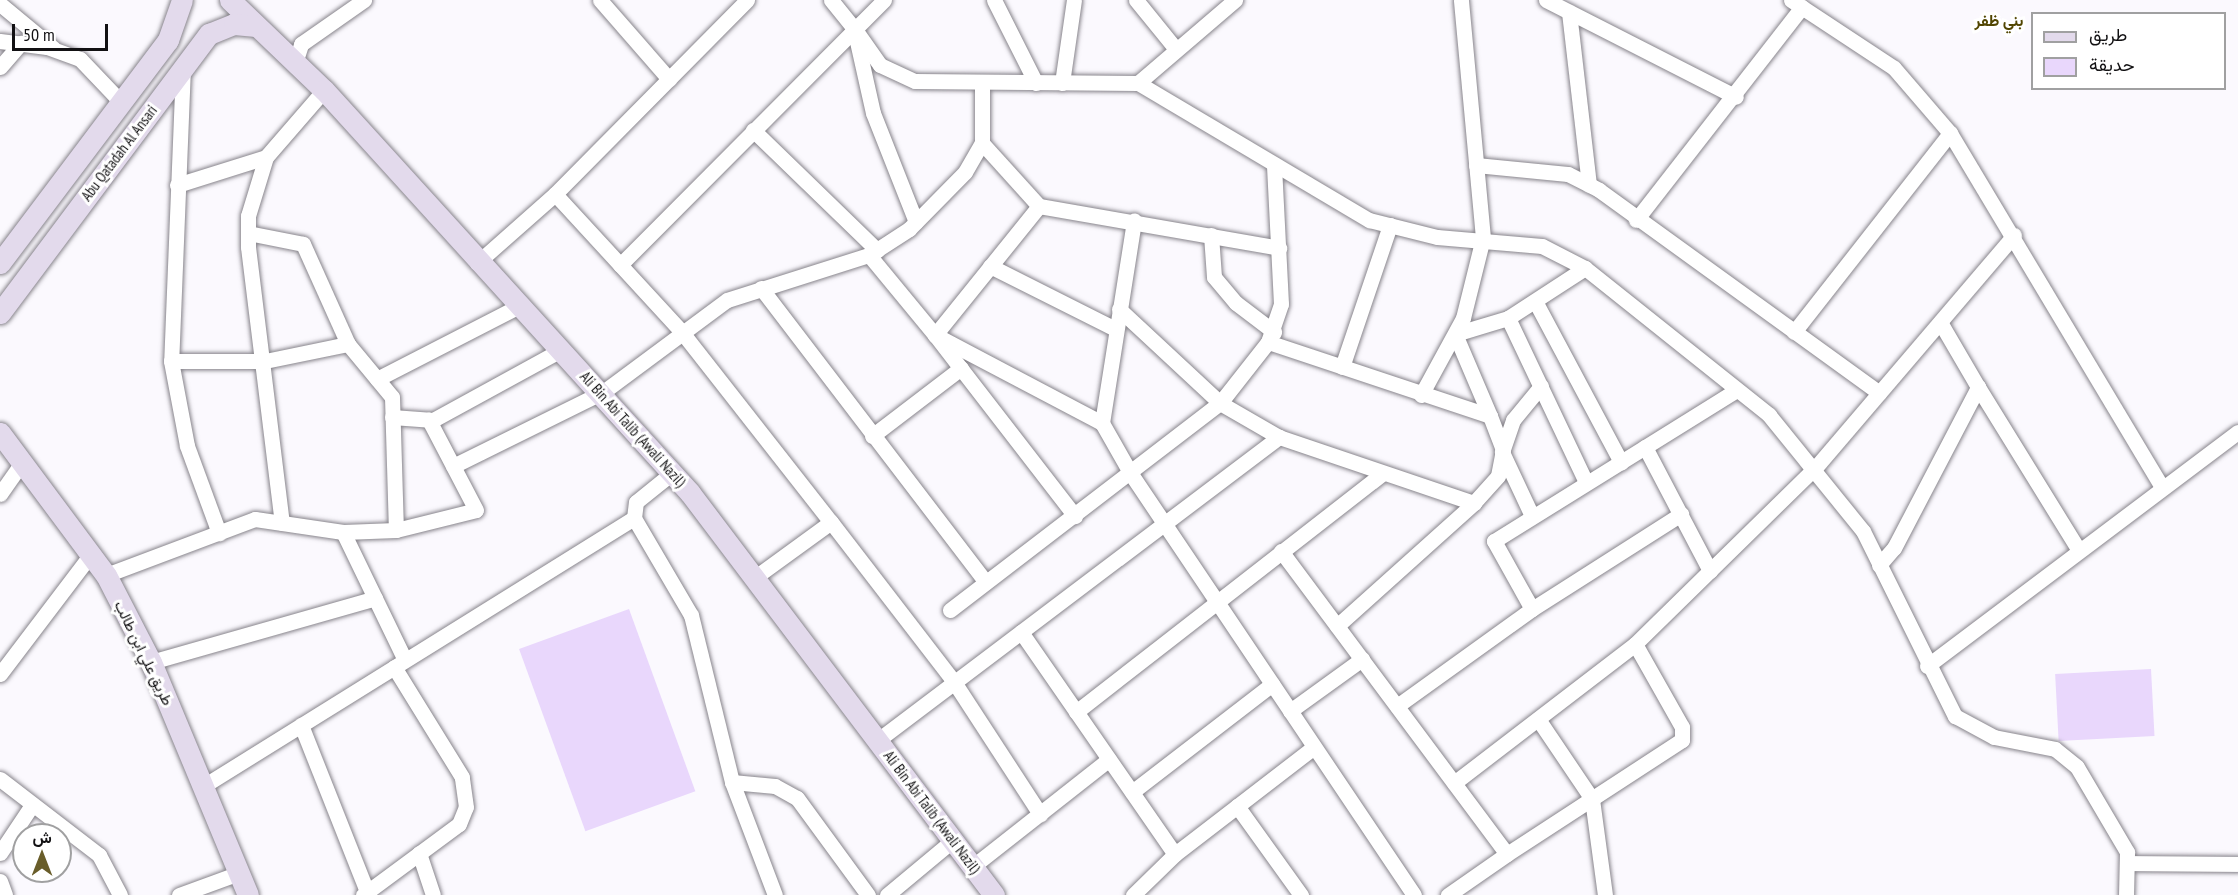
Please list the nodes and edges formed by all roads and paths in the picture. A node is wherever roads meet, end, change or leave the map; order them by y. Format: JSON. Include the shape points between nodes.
{"nodes":[{"id":1,"x":182,"y":0,"type":"edge"},
{"id":2,"x":364,"y":0,"type":"edge"},
{"id":3,"x":747,"y":0,"type":"edge"},
{"id":4,"x":831,"y":0,"type":"edge"},
{"id":5,"x":884,"y":0,"type":"edge"},
{"id":6,"x":994,"y":0,"type":"edge"},
{"id":7,"x":1074,"y":0,"type":"edge"},
{"id":8,"x":1136,"y":0,"type":"edge"},
{"id":9,"x":1235,"y":0,"type":"edge"},
{"id":10,"x":1461,"y":0,"type":"edge"},
{"id":11,"x":1546,"y":0,"type":"edge"},
{"id":12,"x":240,"y":3,"type":"edge"},
{"id":13,"x":607,"y":3,"type":"edge"},
{"id":14,"x":1797,"y":3,"type":"edge"},
{"id":15,"x":0,"y":4,"type":"edge"},
{"id":16,"x":1569,"y":12,"type":"junction"},
{"id":17,"x":256,"y":26,"type":"junction"},
{"id":18,"x":854,"y":28,"type":"junction"},
{"id":19,"x":0,"y":41,"type":"edge"},
{"id":20,"x":21,"y":43,"type":"junction"},
{"id":21,"x":1175,"y":48,"type":"junction"},
{"id":22,"x":56,"y":50,"type":"junction"},
{"id":23,"x":295,"y":63,"type":"junction"},
{"id":24,"x":0,"y":67,"type":"edge"},
{"id":25,"x":183,"y":68,"type":"junction"},
{"id":26,"x":669,"y":79,"type":"junction"},
{"id":27,"x":982,"y":83,"type":"junction"},
{"id":28,"x":1036,"y":83,"type":"junction"},
{"id":29,"x":1062,"y":83,"type":"junction"},
{"id":30,"x":1138,"y":83,"type":"junction"},
{"id":31,"x":324,"y":90,"type":"junction"},
{"id":32,"x":1736,"y":97,"type":"junction"},
{"id":33,"x":120,"y":101,"type":"junction"},
{"id":34,"x":753,"y":130,"type":"junction"},
{"id":35,"x":1950,"y":133,"type":"junction"},
{"id":36,"x":982,"y":143,"type":"junction"},
{"id":37,"x":266,"y":157,"type":"junction"},
{"id":38,"x":1274,"y":164,"type":"junction"},
{"id":39,"x":1476,"y":165,"type":"junction"},
{"id":40,"x":177,"y":185,"type":"junction"},
{"id":41,"x":1589,"y":185,"type":"junction"},
{"id":42,"x":555,"y":194,"type":"junction"},
{"id":43,"x":1039,"y":206,"type":"junction"},
{"id":44,"x":1134,"y":220,"type":"junction"},
{"id":45,"x":1636,"y":220,"type":"junction"},
{"id":46,"x":916,"y":222,"type":"junction"},
{"id":47,"x":1390,"y":225,"type":"junction"},
{"id":48,"x":248,"y":233,"type":"junction"},
{"id":49,"x":1211,"y":235,"type":"junction"},
{"id":50,"x":2014,"y":235,"type":"junction"},
{"id":51,"x":1483,"y":238,"type":"junction"},
{"id":52,"x":1279,"y":248,"type":"junction"},
{"id":53,"x":873,"y":253,"type":"junction"},
{"id":54,"x":0,"y":263,"type":"edge"},
{"id":55,"x":477,"y":263,"type":"junction"},
{"id":56,"x":620,"y":265,"type":"junction"},
{"id":57,"x":990,"y":266,"type":"junction"},
{"id":58,"x":1585,"y":268,"type":"junction"},
{"id":59,"x":761,"y":288,"type":"junction"},
{"id":60,"x":1535,"y":301,"type":"junction"},
{"id":61,"x":517,"y":307,"type":"junction"},
{"id":62,"x":1119,"y":309,"type":"junction"},
{"id":63,"x":0,"y":313,"type":"edge"},
{"id":64,"x":1508,"y":318,"type":"junction"},
{"id":65,"x":1940,"y":322,"type":"junction"},
{"id":66,"x":1115,"y":329,"type":"junction"},
{"id":67,"x":681,"y":331,"type":"junction"},
{"id":68,"x":1794,"y":332,"type":"junction"},
{"id":69,"x":1455,"y":334,"type":"junction"},
{"id":70,"x":934,"y":335,"type":"junction"},
{"id":71,"x":1271,"y":337,"type":"junction"},
{"id":72,"x":348,"y":344,"type":"junction"},
{"id":73,"x":561,"y":350,"type":"junction"},
{"id":74,"x":171,"y":361,"type":"junction"},
{"id":75,"x":265,"y":361,"type":"junction"},
{"id":76,"x":961,"y":368,"type":"junction"},
{"id":77,"x":1342,"y":368,"type":"junction"},
{"id":78,"x":377,"y":379,"type":"junction"},
{"id":79,"x":1540,"y":387,"type":"junction"},
{"id":80,"x":1978,"y":387,"type":"junction"},
{"id":81,"x":1737,"y":390,"type":"junction"},
{"id":82,"x":603,"y":393,"type":"junction"},
{"id":83,"x":1879,"y":393,"type":"junction"},
{"id":84,"x":1421,"y":395,"type":"junction"},
{"id":85,"x":1220,"y":403,"type":"junction"},
{"id":86,"x":1490,"y":416,"type":"junction"},
{"id":87,"x":392,"y":417,"type":"junction"},
{"id":88,"x":429,"y":420,"type":"junction"},
{"id":89,"x":1102,"y":423,"type":"junction"},
{"id":90,"x":2238,"y":432,"type":"edge"},
{"id":91,"x":0,"y":434,"type":"edge"},
{"id":92,"x":872,"y":436,"type":"junction"},
{"id":93,"x":1279,"y":437,"type":"junction"},
{"id":94,"x":1645,"y":447,"type":"junction"},
{"id":95,"x":1502,"y":452,"type":"junction"},
{"id":96,"x":1621,"y":462,"type":"junction"},
{"id":97,"x":22,"y":463,"type":"junction"},
{"id":98,"x":453,"y":466,"type":"junction"},
{"id":99,"x":1816,"y":467,"type":"junction"},
{"id":100,"x":672,"y":473,"type":"junction"},
{"id":101,"x":1383,"y":473,"type":"junction"},
{"id":102,"x":1131,"y":474,"type":"junction"},
{"id":103,"x":1586,"y":482,"type":"junction"},
{"id":104,"x":2161,"y":484,"type":"junction"},
{"id":105,"x":0,"y":494,"type":"edge"},
{"id":106,"x":1473,"y":503,"type":"junction"},
{"id":107,"x":1682,"y":514,"type":"junction"},
{"id":108,"x":1075,"y":516,"type":"junction"},
{"id":109,"x":1532,"y":516,"type":"junction"},
{"id":110,"x":634,"y":518,"type":"junction"},
{"id":111,"x":831,"y":522,"type":"junction"},
{"id":112,"x":282,"y":523,"type":"junction"},
{"id":113,"x":1164,"y":524,"type":"junction"},
{"id":114,"x":396,"y":530,"type":"junction"},
{"id":115,"x":219,"y":532,"type":"junction"},
{"id":116,"x":343,"y":532,"type":"junction"},
{"id":117,"x":2078,"y":549,"type":"junction"},
{"id":118,"x":1281,"y":551,"type":"junction"},
{"id":119,"x":92,"y":553,"type":"junction"},
{"id":120,"x":1879,"y":566,"type":"junction"},
{"id":121,"x":1710,"y":571,"type":"junction"},
{"id":122,"x":105,"y":575,"type":"junction"},
{"id":123,"x":754,"y":578,"type":"junction"},
{"id":124,"x":986,"y":582,"type":"junction"},
{"id":125,"x":375,"y":598,"type":"junction"},
{"id":126,"x":1216,"y":601,"type":"junction"},
{"id":127,"x":1532,"y":609,"type":"junction"},
{"id":128,"x":950,"y":610,"type":"dead end"},
{"id":129,"x":1337,"y":626,"type":"junction"},
{"id":130,"x":1021,"y":632,"type":"junction"},
{"id":131,"x":1635,"y":644,"type":"junction"},
{"id":132,"x":1362,"y":659,"type":"junction"},
{"id":133,"x":151,"y":662,"type":"junction"},
{"id":134,"x":400,"y":664,"type":"junction"},
{"id":135,"x":1927,"y":666,"type":"junction"},
{"id":136,"x":0,"y":674,"type":"edge"},
{"id":137,"x":954,"y":682,"type":"junction"},
{"id":138,"x":1272,"y":684,"type":"junction"},
{"id":139,"x":1397,"y":706,"type":"junction"},
{"id":140,"x":1076,"y":711,"type":"junction"},
{"id":141,"x":1290,"y":711,"type":"junction"},
{"id":142,"x":1538,"y":719,"type":"junction"},
{"id":143,"x":301,"y":725,"type":"junction"},
{"id":144,"x":878,"y":740,"type":"junction"},
{"id":145,"x":1314,"y":747,"type":"junction"},
{"id":146,"x":1109,"y":759,"type":"junction"},
{"id":147,"x":0,"y":779,"type":"edge"},
{"id":148,"x":732,"y":782,"type":"junction"},
{"id":149,"x":1454,"y":783,"type":"junction"},
{"id":150,"x":205,"y":785,"type":"junction"},
{"id":151,"x":1132,"y":792,"type":"junction"},
{"id":152,"x":1592,"y":799,"type":"junction"},
{"id":153,"x":32,"y":805,"type":"junction"},
{"id":154,"x":1237,"y":806,"type":"junction"},
{"id":155,"x":1040,"y":814,"type":"junction"},
{"id":156,"x":953,"y":840,"type":"junction"},
{"id":157,"x":0,"y":853,"type":"edge"},
{"id":158,"x":419,"y":853,"type":"junction"},
{"id":159,"x":1175,"y":854,"type":"junction"},
{"id":160,"x":1507,"y":854,"type":"junction"},
{"id":161,"x":2127,"y":863,"type":"junction"},
{"id":162,"x":2238,"y":864,"type":"edge"},
{"id":163,"x":972,"y":867,"type":"junction"},
{"id":164,"x":239,"y":873,"type":"junction"},
{"id":165,"x":0,"y":881,"type":"edge"},
{"id":166,"x":1143,"y":892,"type":"edge"},
{"id":167,"x":365,"y":894,"type":"edge"},
{"id":168,"x":4,"y":895,"type":"edge"},
{"id":169,"x":120,"y":895,"type":"edge"},
{"id":170,"x":179,"y":895,"type":"edge"},
{"id":171,"x":248,"y":895,"type":"edge"},
{"id":172,"x":433,"y":895,"type":"edge"},
{"id":173,"x":775,"y":895,"type":"edge"},
{"id":174,"x":868,"y":895,"type":"edge"},
{"id":175,"x":887,"y":895,"type":"edge"},
{"id":176,"x":994,"y":895,"type":"edge"},
{"id":177,"x":1301,"y":895,"type":"edge"},
{"id":178,"x":1414,"y":895,"type":"edge"},
{"id":179,"x":1448,"y":895,"type":"edge"},
{"id":180,"x":1605,"y":895,"type":"edge"},
{"id":181,"x":2126,"y":895,"type":"edge"}],
"edges":[{"from":1,"to":33,"type":"main road","name":"Abu Qatadah Al Ansari","via":[[168,40]]},
{"from":2,"to":23,"type":"street","via":[[301,44]]},
{"from":3,"to":26,"type":"street"},
{"from":4,"to":18,"type":"street"},
{"from":5,"to":18,"type":"street"},
{"from":6,"to":28,"type":"street"},
{"from":7,"to":29,"type":"street"},
{"from":8,"to":21,"type":"street"},
{"from":9,"to":21,"type":"street"},
{"from":10,"to":39,"type":"street"},
{"from":11,"to":16,"type":"street"},
{"from":12,"to":17,"type":"main road","name":"Ali Bin Abi Talib (Awali Nazil)"},
{"from":13,"to":26,"type":"street"},
{"from":14,"to":32,"type":"street"},
{"from":14,"to":35,"type":"street","via":[[1894,68]]},
{"from":15,"to":22,"type":"street"},
{"from":16,"to":32,"type":"street"},
{"from":16,"to":41,"type":"street"},
{"from":17,"to":23,"type":"main road","name":"Ali Bin Abi Talib (Awali Nazil)"},
{"from":17,"to":25,"type":"main road","name":"Abu Qatadah Al Ansari","via":[[220,27]]},
{"from":18,"to":27,"type":"street","via":[[880,65],[915,81]]},
{"from":18,"to":34,"type":"street"},
{"from":18,"to":46,"type":"street","via":[[873,113]]},
{"from":19,"to":20,"type":"street"},
{"from":20,"to":22,"type":"street"},
{"from":20,"to":24,"type":"street"},
{"from":21,"to":30,"type":"street"},
{"from":22,"to":33,"type":"street","via":[[80,59]]},
{"from":23,"to":31,"type":"main road","name":"Ali Bin Abi Talib (Awali Nazil)"},
{"from":25,"to":40,"type":"street"},
{"from":25,"to":63,"type":"main road","name":"Abu Qatadah Al Ansari"},
{"from":26,"to":42,"type":"street"},
{"from":27,"to":28,"type":"street"},
{"from":27,"to":36,"type":"street"},
{"from":28,"to":29,"type":"street"},
{"from":29,"to":30,"type":"street"},
{"from":30,"to":38,"type":"street"},
{"from":31,"to":37,"type":"street"},
{"from":31,"to":55,"type":"main road","name":"Ali Bin Abi Talib (Awali Nazil)"},
{"from":32,"to":45,"type":"street"},
{"from":33,"to":54,"type":"main road","name":"Abu Qatadah Al Ansari"},
{"from":34,"to":53,"type":"street"},
{"from":34,"to":56,"type":"street"},
{"from":35,"to":50,"type":"street"},
{"from":35,"to":68,"type":"street"},
{"from":36,"to":43,"type":"street"},
{"from":36,"to":46,"type":"street","via":[[964,172]]},
{"from":37,"to":40,"type":"street"},
{"from":37,"to":48,"type":"street"},
{"from":38,"to":47,"type":"street","via":[[1369,220]]},
{"from":38,"to":52,"type":"street"},
{"from":39,"to":41,"type":"street","via":[[1568,174]]},
{"from":39,"to":51,"type":"street"},
{"from":40,"to":74,"type":"street"},
{"from":41,"to":45,"type":"street"},
{"from":42,"to":55,"type":"street"},
{"from":42,"to":56,"type":"street"},
{"from":43,"to":44,"type":"street"},
{"from":43,"to":57,"type":"street"},
{"from":44,"to":49,"type":"street"},
{"from":44,"to":62,"type":"street"},
{"from":45,"to":68,"type":"street"},
{"from":46,"to":53,"type":"street"},
{"from":47,"to":51,"type":"street","via":[[1437,237]]},
{"from":47,"to":77,"type":"street"},
{"from":48,"to":72,"type":"street","via":[[303,244]]},
{"from":48,"to":75,"type":"street"},
{"from":49,"to":52,"type":"street"},
{"from":49,"to":71,"type":"street","via":[[1214,277]]},
{"from":50,"to":65,"type":"street"},
{"from":50,"to":104,"type":"street"},
{"from":51,"to":58,"type":"street","via":[[1542,246]]},
{"from":51,"to":69,"type":"street"},
{"from":52,"to":71,"type":"street","via":[[1281,304]]},
{"from":53,"to":59,"type":"street"},
{"from":53,"to":70,"type":"street"},
{"from":55,"to":61,"type":"main road","name":"Ali Bin Abi Talib (Awali Nazil)"},
{"from":56,"to":67,"type":"street"},
{"from":57,"to":66,"type":"street"},
{"from":57,"to":70,"type":"street"},
{"from":58,"to":60,"type":"street"},
{"from":58,"to":81,"type":"street"},
{"from":59,"to":67,"type":"street","via":[[727,300]]},
{"from":59,"to":92,"type":"street"},
{"from":60,"to":64,"type":"street"},
{"from":60,"to":96,"type":"street"},
{"from":61,"to":73,"type":"main road","name":"Ali Bin Abi Talib (Awali Nazil)"},
{"from":61,"to":78,"type":"street"},
{"from":62,"to":66,"type":"street"},
{"from":62,"to":85,"type":"street"},
{"from":64,"to":69,"type":"street"},
{"from":64,"to":79,"type":"street"},
{"from":65,"to":80,"type":"street"},
{"from":65,"to":83,"type":"street"},
{"from":66,"to":89,"type":"street"},
{"from":67,"to":82,"type":"street"},
{"from":67,"to":111,"type":"street"},
{"from":68,"to":83,"type":"street"},
{"from":69,"to":84,"type":"street"},
{"from":69,"to":86,"type":"street"},
{"from":70,"to":76,"type":"street"},
{"from":70,"to":89,"type":"street"},
{"from":71,"to":77,"type":"street"},
{"from":71,"to":85,"type":"street"},
{"from":72,"to":75,"type":"street"},
{"from":72,"to":78,"type":"street"},
{"from":73,"to":82,"type":"main road","name":"Ali Bin Abi Talib (Awali Nazil)"},
{"from":73,"to":88,"type":"street"},
{"from":74,"to":75,"type":"street"},
{"from":74,"to":115,"type":"street","via":[[187,446]]},
{"from":75,"to":112,"type":"street"},
{"from":76,"to":92,"type":"street"},
{"from":76,"to":108,"type":"street"},
{"from":77,"to":84,"type":"street"},
{"from":78,"to":87,"type":"street","via":[[392,397]]},
{"from":79,"to":95,"type":"street","via":[[1513,420]]},
{"from":79,"to":103,"type":"street"},
{"from":80,"to":117,"type":"street"},
{"from":80,"to":120,"type":"street","via":[[1893,548]]},
{"from":81,"to":94,"type":"street"},
{"from":81,"to":99,"type":"street","via":[[1769,415]]},
{"from":82,"to":98,"type":"street"},
{"from":82,"to":100,"type":"main road","name":"Ali Bin Abi Talib (Awali Nazil)"},
{"from":83,"to":99,"type":"street"},
{"from":84,"to":86,"type":"street"},
{"from":85,"to":93,"type":"street"},
{"from":85,"to":102,"type":"street"},
{"from":86,"to":95,"type":"street"},
{"from":87,"to":88,"type":"street"},
{"from":87,"to":114,"type":"street"},
{"from":88,"to":98,"type":"street"},
{"from":89,"to":102,"type":"street"},
{"from":90,"to":104,"type":"street"},
{"from":91,"to":97,"type":"main road","name":"طريق علي ابن طالب"},
{"from":92,"to":124,"type":"street"},
{"from":93,"to":101,"type":"street"},
{"from":93,"to":113,"type":"street"},
{"from":94,"to":96,"type":"street"},
{"from":94,"to":107,"type":"street"},
{"from":95,"to":106,"type":"street","via":[[1498,476]]},
{"from":95,"to":109,"type":"street"},
{"from":96,"to":103,"type":"street"},
{"from":97,"to":105,"type":"street"},
{"from":97,"to":119,"type":"main road","name":"طريق علي ابن طالب"},
{"from":98,"to":114,"type":"street","via":[[476,510]]},
{"from":99,"to":120,"type":"street","via":[[1863,531]]},
{"from":99,"to":121,"type":"street"},
{"from":100,"to":110,"type":"street","via":[[636,502]]},
{"from":100,"to":123,"type":"main road","name":"Ali Bin Abi Talib (Awali Nazil)"},
{"from":101,"to":106,"type":"street"},
{"from":101,"to":118,"type":"street"},
{"from":102,"to":108,"type":"street"},
{"from":102,"to":113,"type":"street"},
{"from":103,"to":109,"type":"street"},
{"from":104,"to":117,"type":"street"},
{"from":106,"to":129,"type":"street"},
{"from":107,"to":121,"type":"street"},
{"from":107,"to":127,"type":"street"},
{"from":108,"to":124,"type":"street"},
{"from":109,"to":127,"type":"street","via":[[1494,541]]},
{"from":110,"to":134,"type":"street"},
{"from":110,"to":148,"type":"street","via":[[691,615]]},
{"from":111,"to":123,"type":"street"},
{"from":111,"to":137,"type":"street"},
{"from":112,"to":115,"type":"street","via":[[255,519]]},
{"from":112,"to":116,"type":"street"},
{"from":113,"to":126,"type":"street"},
{"from":113,"to":130,"type":"street"},
{"from":114,"to":116,"type":"street"},
{"from":115,"to":122,"type":"street"},
{"from":116,"to":125,"type":"street"},
{"from":117,"to":135,"type":"street"},
{"from":118,"to":126,"type":"street"},
{"from":118,"to":129,"type":"street"},
{"from":119,"to":122,"type":"main road","name":"طريق علي ابن طالب"},
{"from":119,"to":136,"type":"street"},
{"from":120,"to":135,"type":"street"},
{"from":121,"to":131,"type":"street"},
{"from":122,"to":133,"type":"main road","name":"طريق علي ابن طالب"},
{"from":123,"to":144,"type":"main road","name":"Ali Bin Abi Talib (Awali Nazil)"},
{"from":124,"to":128,"type":"street"},
{"from":125,"to":133,"type":"street"},
{"from":125,"to":134,"type":"street"},
{"from":126,"to":138,"type":"street"},
{"from":126,"to":140,"type":"street"},
{"from":127,"to":139,"type":"street"},
{"from":129,"to":132,"type":"street"},
{"from":130,"to":137,"type":"street"},
{"from":130,"to":140,"type":"street"},
{"from":131,"to":142,"type":"street"},
{"from":131,"to":152,"type":"street","via":[[1682,726],[1682,740]]},
{"from":132,"to":139,"type":"street"},
{"from":132,"to":141,"type":"street"},
{"from":133,"to":150,"type":"main road","name":"طريق علي ابن طالب"},
{"from":134,"to":143,"type":"street"},
{"from":134,"to":158,"type":"street","via":[[462,777],[466,807],[459,824]]},
{"from":135,"to":161,"type":"street","via":[[1955,716],[1973,730],[2037,743],[2068,758],[2127,852]]},
{"from":137,"to":144,"type":"street"},
{"from":137,"to":155,"type":"street"},
{"from":138,"to":141,"type":"street"},
{"from":138,"to":151,"type":"street"},
{"from":139,"to":149,"type":"street"},
{"from":140,"to":146,"type":"street"},
{"from":141,"to":145,"type":"street"},
{"from":142,"to":149,"type":"street"},
{"from":142,"to":152,"type":"street"},
{"from":143,"to":150,"type":"street"},
{"from":143,"to":167,"type":"street"},
{"from":144,"to":156,"type":"main road","name":"Ali Bin Abi Talib (Awali Nazil)"},
{"from":145,"to":154,"type":"street"},
{"from":145,"to":178,"type":"street"},
{"from":146,"to":151,"type":"street"},
{"from":146,"to":155,"type":"street"},
{"from":147,"to":153,"type":"street"},
{"from":148,"to":173,"type":"street"},
{"from":148,"to":174,"type":"street","via":[[775,786],[797,798]]},
{"from":149,"to":160,"type":"street"},
{"from":150,"to":164,"type":"main road","name":"طريق علي ابن طالب"},
{"from":151,"to":159,"type":"street"},
{"from":152,"to":160,"type":"street"},
{"from":152,"to":180,"type":"street"},
{"from":153,"to":157,"type":"street"},
{"from":153,"to":169,"type":"street","via":[[99,855]]},
{"from":154,"to":159,"type":"street"},
{"from":154,"to":177,"type":"street"},
{"from":155,"to":163,"type":"street"},
{"from":156,"to":163,"type":"main road","name":"Ali Bin Abi Talib (Awali Nazil)"},
{"from":156,"to":175,"type":"street"},
{"from":158,"to":167,"type":"street"},
{"from":158,"to":172,"type":"street"},
{"from":159,"to":166,"type":"street"},
{"from":160,"to":179,"type":"street"},
{"from":161,"to":162,"type":"street"},
{"from":161,"to":181,"type":"street"},
{"from":163,"to":176,"type":"main road","name":"Ali Bin Abi Talib (Awali Nazil)"},
{"from":164,"to":170,"type":"street"},
{"from":164,"to":171,"type":"main road","name":"طريق علي ابن طالب"},
{"from":165,"to":168,"type":"street"}]}
